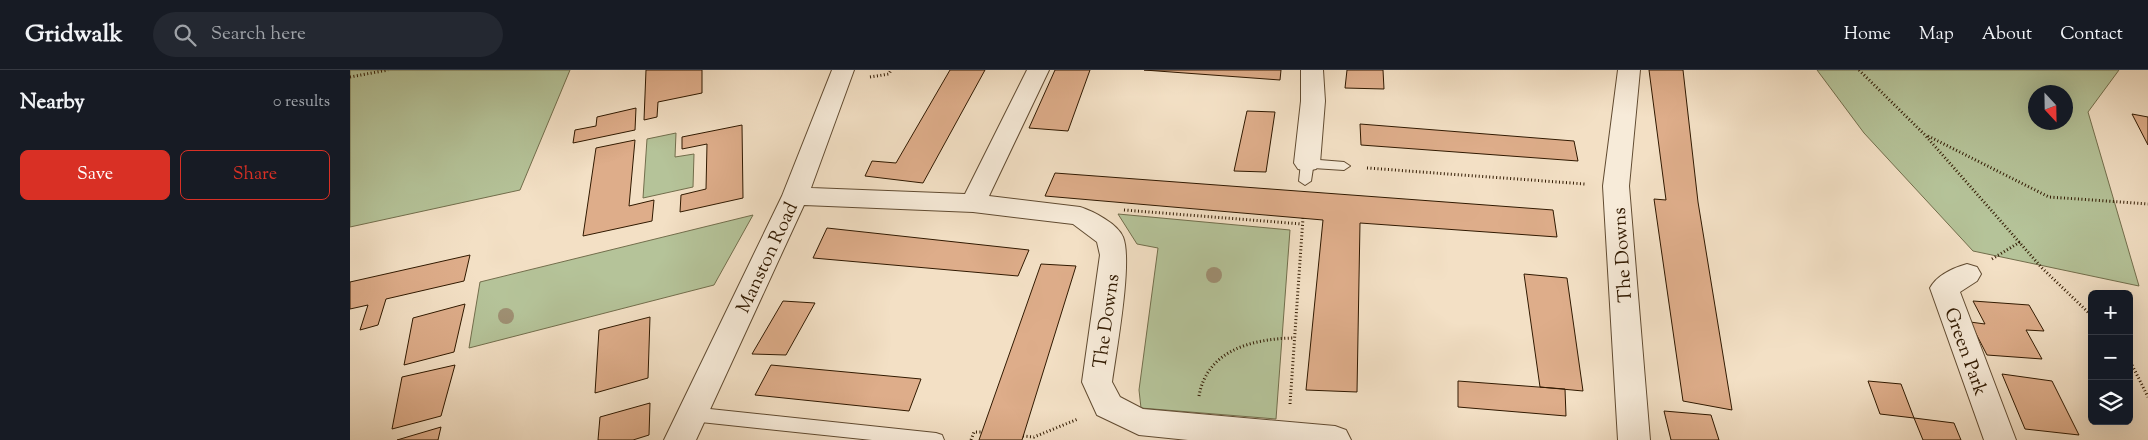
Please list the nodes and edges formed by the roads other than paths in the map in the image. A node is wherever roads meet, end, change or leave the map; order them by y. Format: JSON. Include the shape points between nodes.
{"nodes":[{"id":1,"x":843,"y":70,"type":"edge"},
{"id":2,"x":1038,"y":70,"type":"edge"},
{"id":3,"x":1312,"y":70,"type":"edge"},
{"id":4,"x":1629,"y":70,"type":"edge"},
{"id":5,"x":1344,"y":166,"type":"road end"},
{"id":6,"x":1306,"y":172,"type":"joint"},
{"id":7,"x":794,"y":196,"type":"junction"},
{"id":8,"x":973,"y":203,"type":"junction"},
{"id":9,"x":1967,"y":274,"type":"dead end"},
{"id":10,"x":691,"y":414,"type":"junction"},
{"id":11,"x":680,"y":440,"type":"edge"},
{"id":12,"x":936,"y":440,"type":"edge"},
{"id":13,"x":1335,"y":440,"type":"edge"},
{"id":14,"x":1634,"y":440,"type":"edge"},
{"id":15,"x":2000,"y":440,"type":"edge"}],
"edges":[{"from":1,"to":7,"type":"street","name":"Manston Road"},
{"from":2,"to":8,"type":"street"},
{"from":3,"to":6,"type":"street","via":[[1313,101]]},
{"from":4,"to":14,"type":"street","name":"The Downs","via":[[1616,186]]},
{"from":5,"to":6,"type":"lane"},
{"from":7,"to":8,"type":"street","name":"The Downs"},
{"from":7,"to":10,"type":"street","name":"Manston Road"},
{"from":8,"to":13,"type":"street","name":"The Downs","via":[[1080,216],[1110,237],[1114,255],[1097,382],[1108,406],[1139,422]]},
{"from":9,"to":15,"type":"street","name":"Green Park","via":[[1944,288]]},
{"from":10,"to":11,"type":"street","name":"Manston Road"},
{"from":10,"to":12,"type":"lane"}]}
